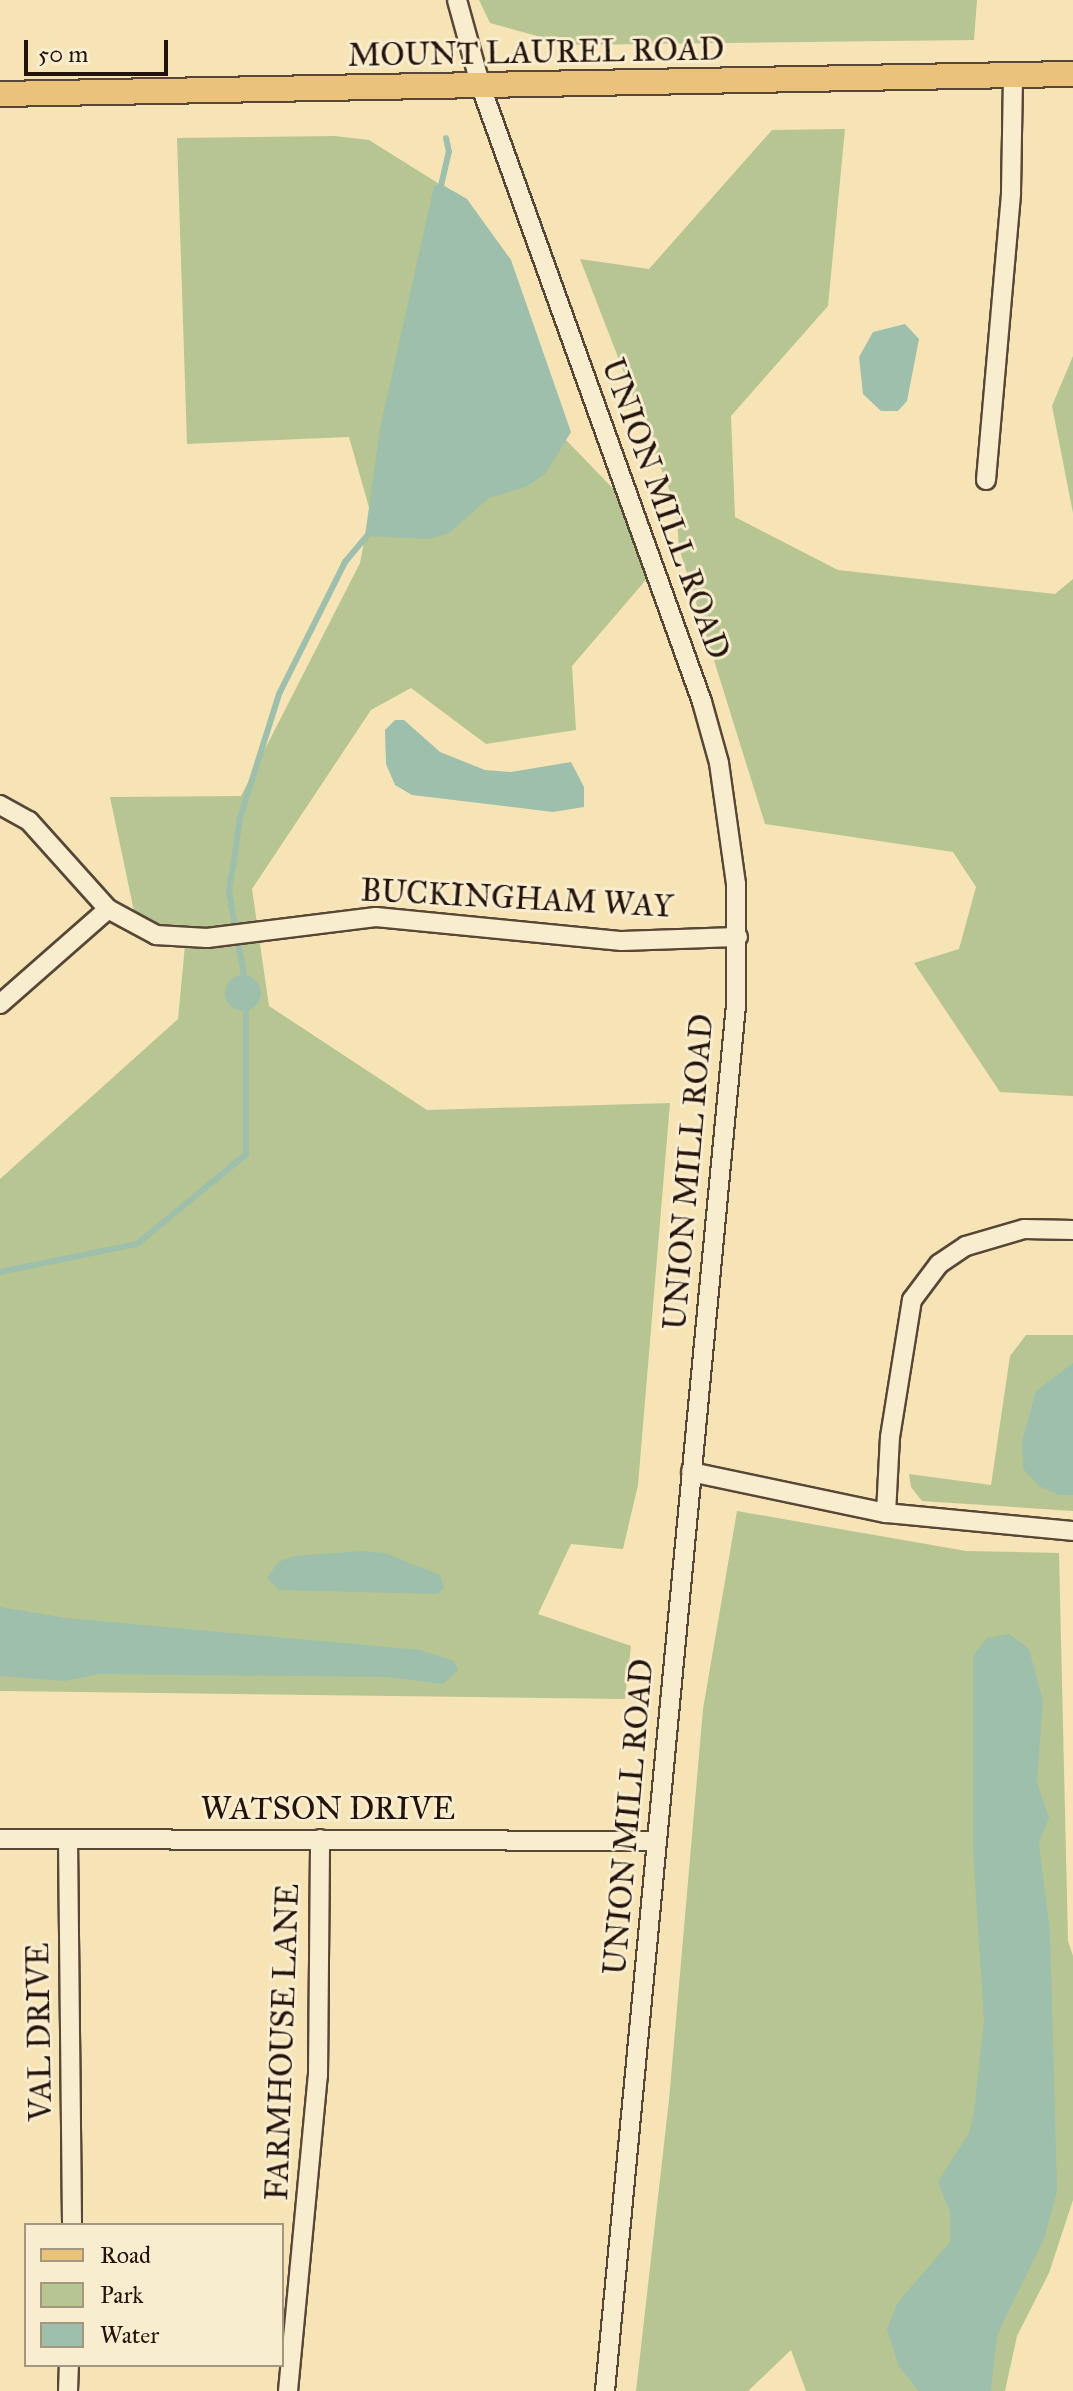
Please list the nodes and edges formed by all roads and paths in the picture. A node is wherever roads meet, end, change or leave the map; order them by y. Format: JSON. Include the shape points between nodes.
{"nodes":[{"id":1,"x":457,"y":0,"type":"edge"},
{"id":2,"x":1073,"y":74,"type":"edge"},
{"id":3,"x":1013,"y":79,"type":"junction"},
{"id":4,"x":481,"y":87,"type":"junction"},
{"id":5,"x":0,"y":94,"type":"edge"},
{"id":6,"x":986,"y":480,"type":"dead end"},
{"id":7,"x":0,"y":805,"type":"edge"},
{"id":8,"x":108,"y":909,"type":"junction"},
{"id":9,"x":738,"y":937,"type":"junction"},
{"id":10,"x":0,"y":1004,"type":"edge"},
{"id":11,"x":1073,"y":1230,"type":"edge"},
{"id":12,"x":691,"y":1472,"type":"junction"},
{"id":13,"x":886,"y":1513,"type":"junction"},
{"id":14,"x":1073,"y":1531,"type":"edge"},
{"id":15,"x":0,"y":1839,"type":"edge"},
{"id":16,"x":68,"y":1839,"type":"junction"},
{"id":17,"x":320,"y":1839,"type":"junction"},
{"id":18,"x":657,"y":1841,"type":"junction"},
{"id":19,"x":72,"y":2223,"type":"edge"},
{"id":20,"x":69,"y":2367,"type":"edge"},
{"id":21,"x":68,"y":2391,"type":"edge"},
{"id":22,"x":288,"y":2391,"type":"edge"},
{"id":23,"x":605,"y":2391,"type":"edge"}],
"edges":[{"from":1,"to":4,"type":"street","name":"UNION MILL ROAD"},
{"from":2,"to":3,"type":"main road","name":"MOUNT LAUREL ROAD"},
{"from":3,"to":4,"type":"main road","name":"MOUNT LAUREL ROAD"},
{"from":3,"to":6,"type":"street","via":[[1011,192]]},
{"from":4,"to":5,"type":"main road","name":"MOUNT LAUREL ROAD"},
{"from":4,"to":9,"type":"street","name":"UNION MILL ROAD","via":[[702,702],[733,843]]},
{"from":7,"to":8,"type":"street","name":"BUCKINGHAM WAY","via":[[29,821]]},
{"from":8,"to":9,"type":"street","name":"BUCKINGHAM WAY","via":[[133,927],[181,938],[376,917],[622,941]]},
{"from":8,"to":10,"type":"street"},
{"from":9,"to":12,"type":"street","name":"UNION MILL ROAD"},
{"from":11,"to":13,"type":"street","via":[[1024,1229],[966,1246],[939,1264],[912,1300],[890,1437]]},
{"from":12,"to":13,"type":"street"},
{"from":12,"to":18,"type":"street","name":"UNION MILL ROAD"},
{"from":13,"to":14,"type":"street"},
{"from":15,"to":16,"type":"street","name":"WATSON DRIVE"},
{"from":16,"to":17,"type":"street","name":"WATSON DRIVE"},
{"from":16,"to":19,"type":"street","name":"VAL DRIVE"},
{"from":17,"to":18,"type":"street","name":"WATSON DRIVE"},
{"from":17,"to":22,"type":"street","name":"FARMHOUSE LANE","via":[[318,2076]]},
{"from":18,"to":23,"type":"street","name":"UNION MILL ROAD"},
{"from":20,"to":21,"type":"street"}]}
